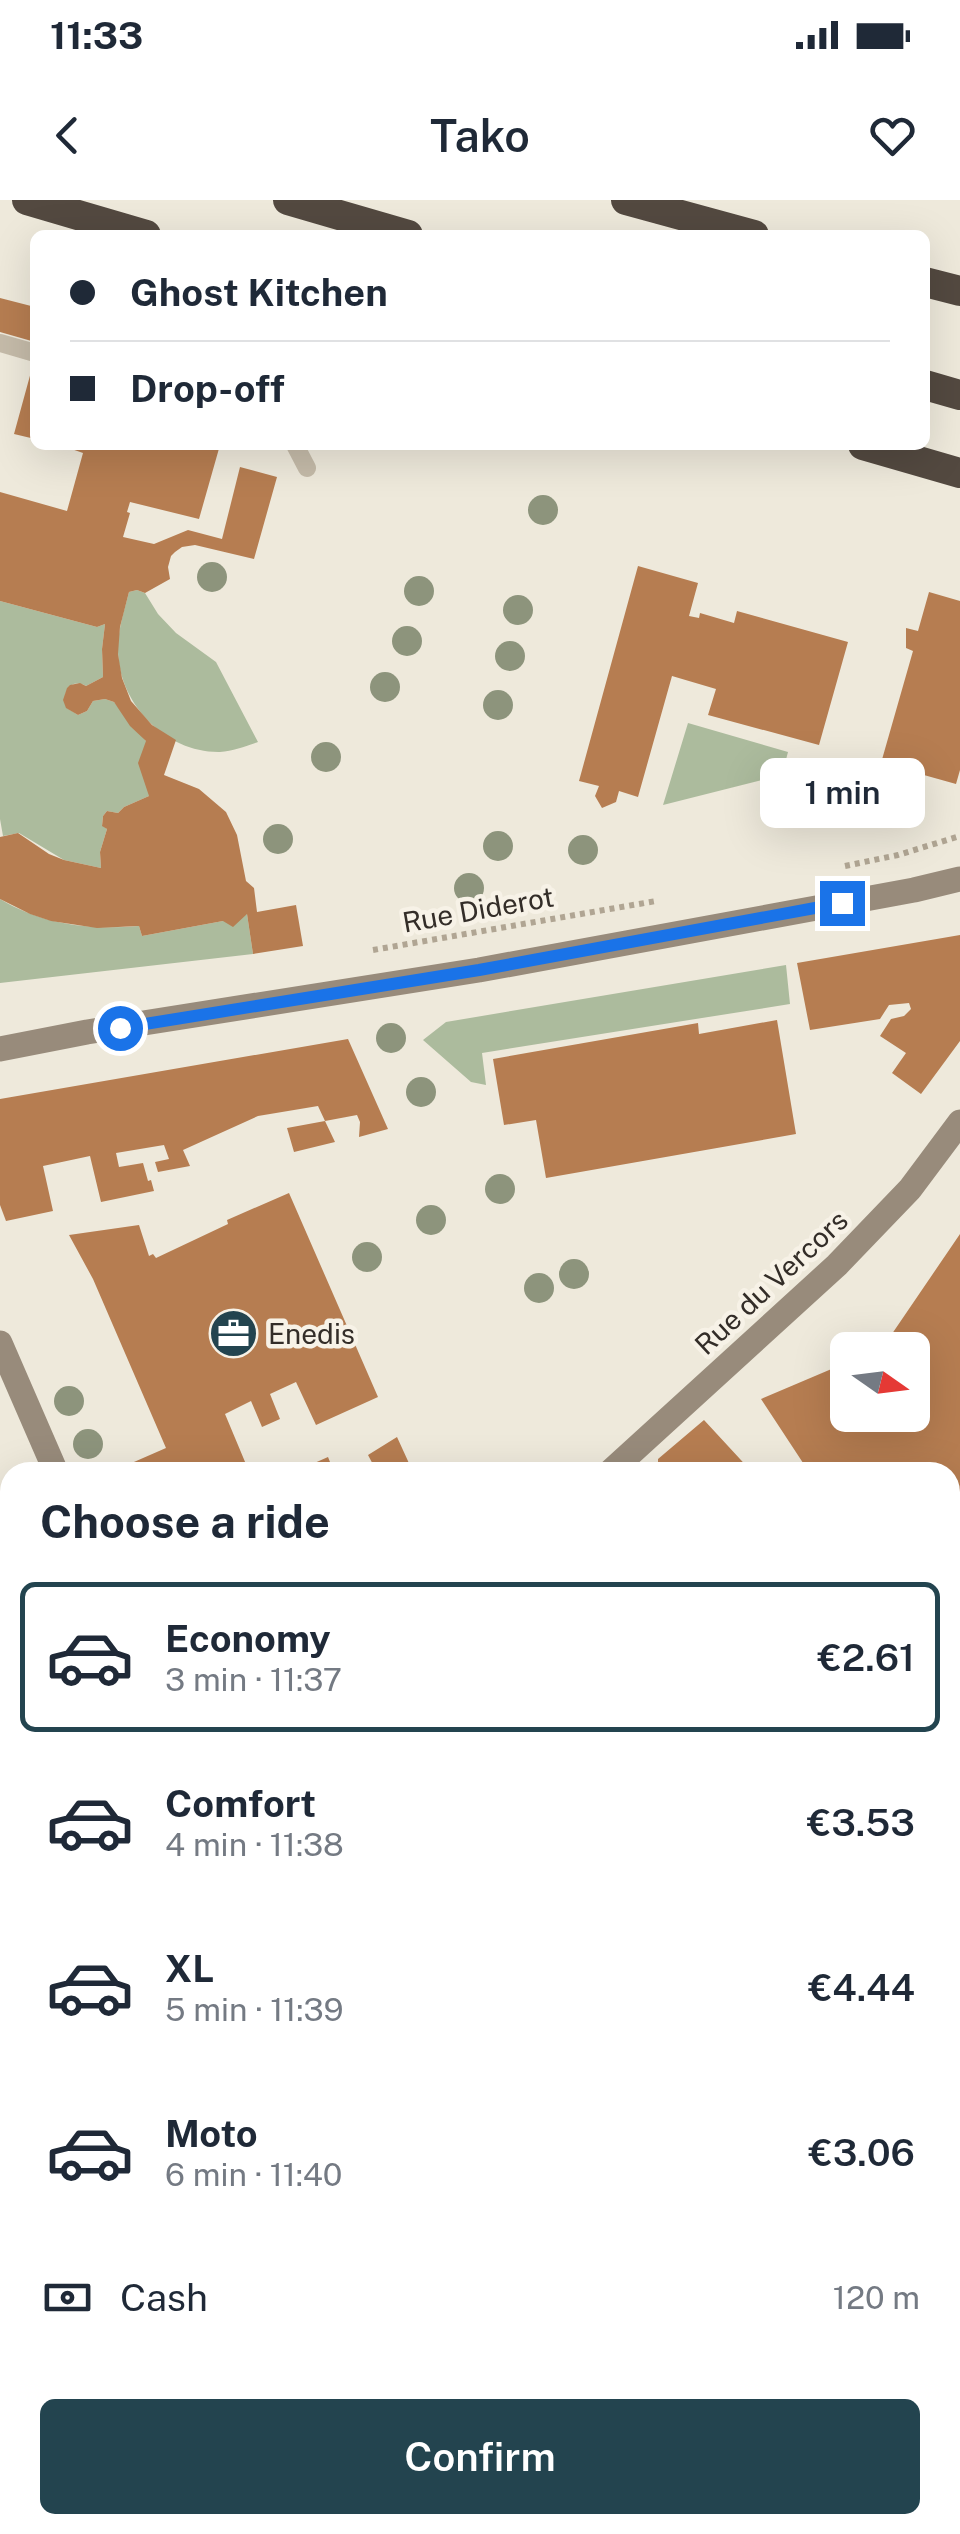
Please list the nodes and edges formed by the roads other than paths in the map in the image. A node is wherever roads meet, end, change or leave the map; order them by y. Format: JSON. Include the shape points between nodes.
{"nodes":[{"id":1,"x":26,"y":200,"type":"edge"},
{"id":2,"x":288,"y":200,"type":"edge"},
{"id":3,"x":626,"y":200,"type":"edge"},
{"id":4,"x":129,"y":230,"type":"edge"},
{"id":5,"x":391,"y":230,"type":"edge"},
{"id":6,"x":736,"y":230,"type":"edge"},
{"id":7,"x":930,"y":283,"type":"edge"},
{"id":8,"x":960,"y":291,"type":"edge"},
{"id":9,"x":0,"y":343,"type":"edge"},
{"id":10,"x":30,"y":352,"type":"edge"},
{"id":11,"x":930,"y":386,"type":"edge"},
{"id":12,"x":960,"y":395,"type":"edge"},
{"id":13,"x":298,"y":450,"type":"edge"},
{"id":14,"x":880,"y":450,"type":"edge"},
{"id":15,"x":307,"y":468,"type":"dead end"},
{"id":16,"x":960,"y":473,"type":"edge"},
{"id":17,"x":960,"y":879,"type":"edge"},
{"id":18,"x":0,"y":1048,"type":"edge"},
{"id":19,"x":960,"y":1122,"type":"edge"},
{"id":20,"x":2,"y":1353,"type":"edge"},
{"id":21,"x":51,"y":1462,"type":"edge"},
{"id":22,"x":621,"y":1462,"type":"edge"}],
"edges":[{"from":1,"to":4,"type":"highway"},
{"from":2,"to":5,"type":"highway"},
{"from":3,"to":6,"type":"highway"},
{"from":7,"to":8,"type":"highway"},
{"from":9,"to":10,"type":"lane"},
{"from":11,"to":12,"type":"highway"},
{"from":13,"to":15,"type":"lane"},
{"from":14,"to":16,"type":"highway"},
{"from":17,"to":18,"type":"street","via":[[479,970]]},
{"from":19,"to":22,"type":"street","name":"Rue du Vercors","via":[[910,1190],[849,1252]]},
{"from":20,"to":21,"type":"street"}]}
